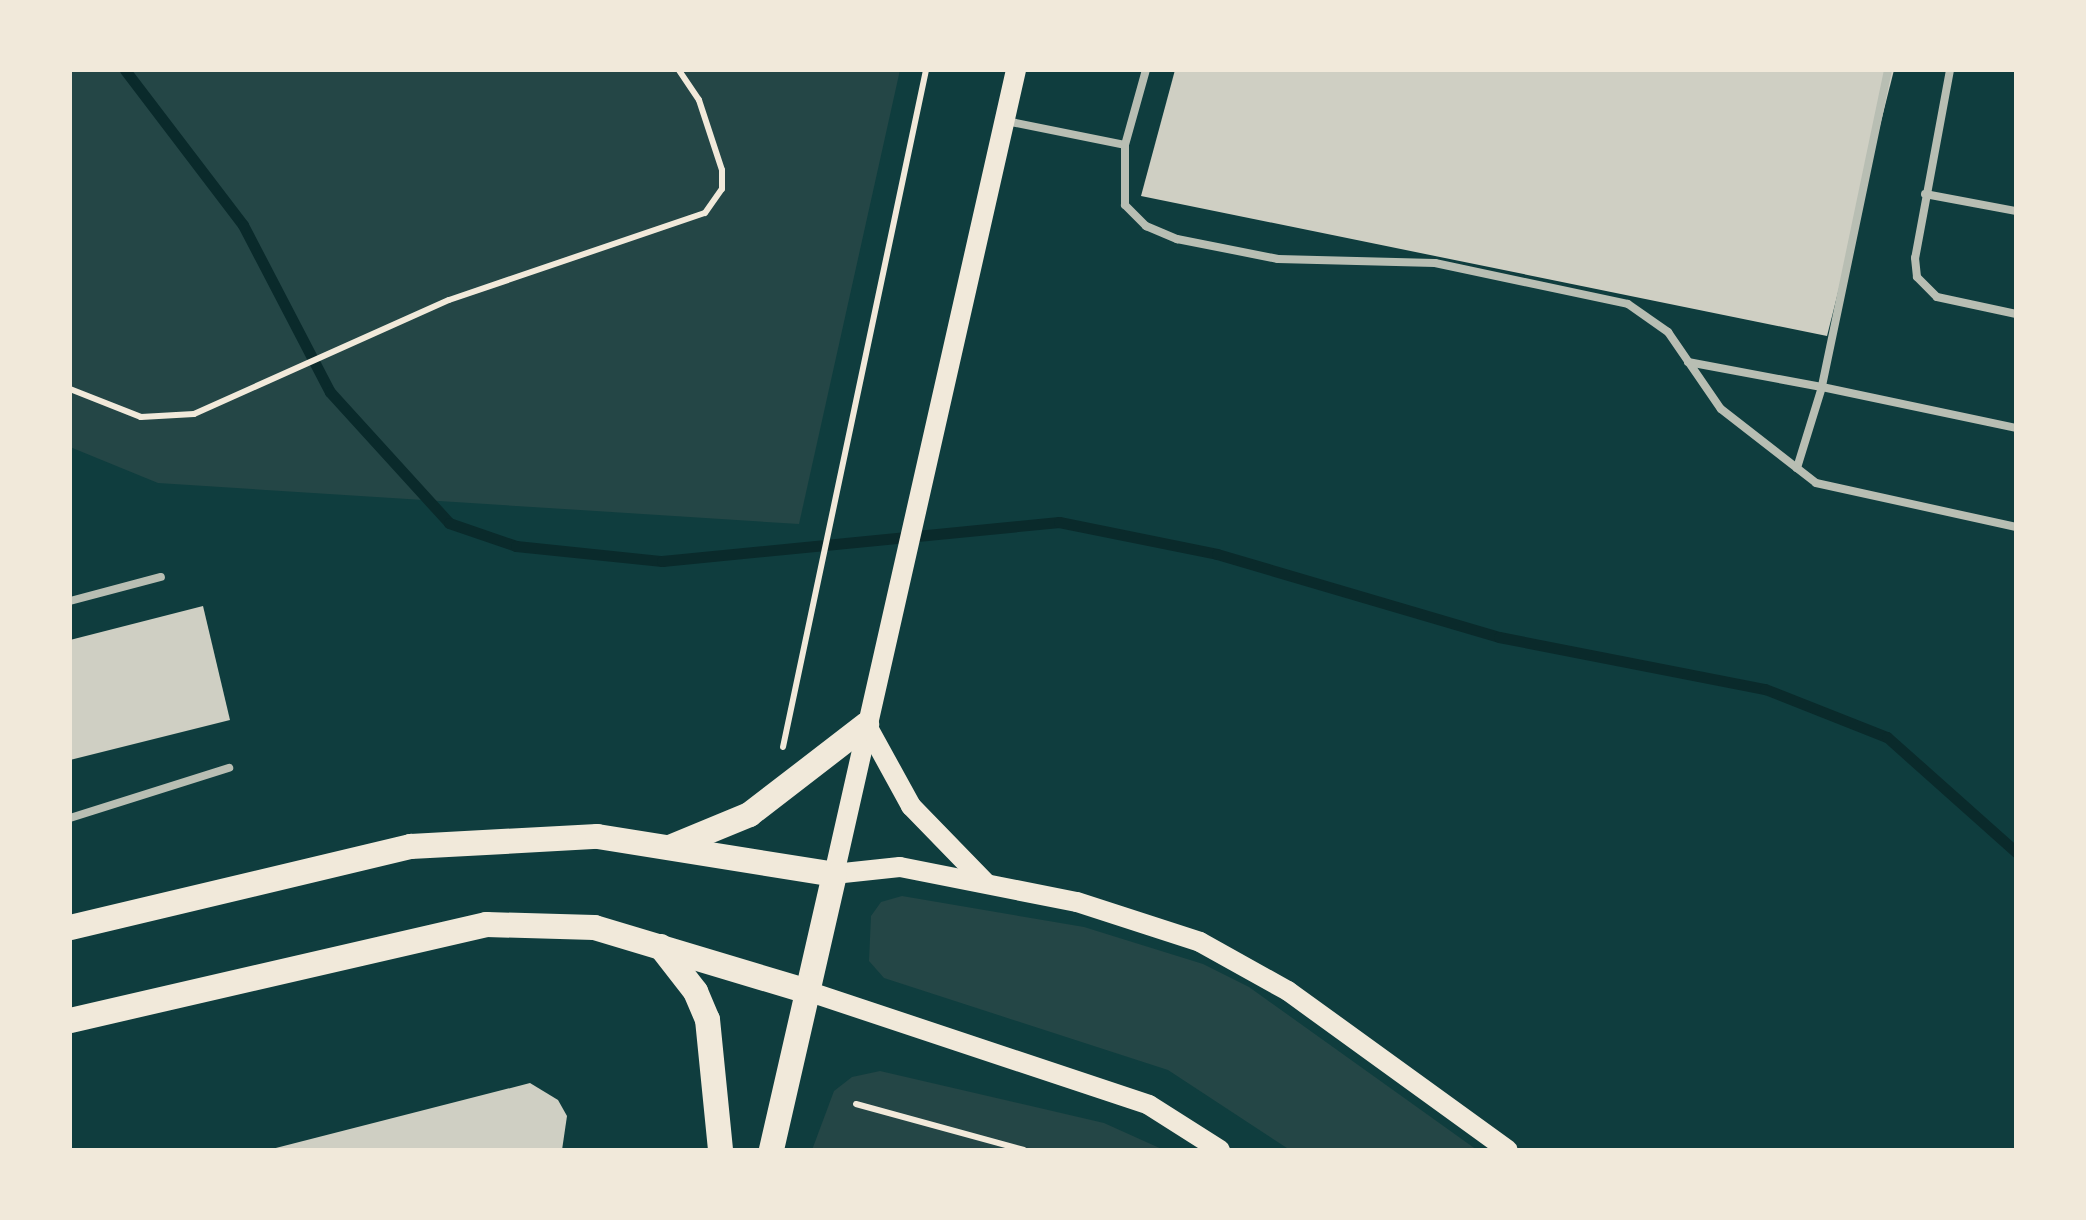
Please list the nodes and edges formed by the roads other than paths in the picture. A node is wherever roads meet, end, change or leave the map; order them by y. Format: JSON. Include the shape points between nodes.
{"nodes":[{"id":1,"x":1016,"y":70,"type":"edge"},
{"id":2,"x":1146,"y":70,"type":"edge"},
{"id":3,"x":1888,"y":70,"type":"edge"},
{"id":4,"x":1950,"y":70,"type":"edge"},
{"id":5,"x":1004,"y":120,"type":"junction"},
{"id":6,"x":1125,"y":145,"type":"junction"},
{"id":7,"x":1925,"y":194,"type":"junction"},
{"id":8,"x":2016,"y":211,"type":"edge"},
{"id":9,"x":2016,"y":314,"type":"edge"},
{"id":10,"x":1688,"y":362,"type":"junction"},
{"id":11,"x":1822,"y":388,"type":"junction"},
{"id":12,"x":2016,"y":428,"type":"edge"},
{"id":13,"x":1797,"y":468,"type":"junction"},
{"id":14,"x":2016,"y":527,"type":"edge"},
{"id":15,"x":161,"y":576,"type":"dead end"},
{"id":16,"x":70,"y":601,"type":"edge"},
{"id":17,"x":866,"y":724,"type":"junction"},
{"id":18,"x":229,"y":768,"type":"dead end"},
{"id":19,"x":70,"y":818,"type":"edge"},
{"id":20,"x":668,"y":848,"type":"junction"},
{"id":21,"x":834,"y":874,"type":"junction"},
{"id":22,"x":988,"y":884,"type":"junction"},
{"id":23,"x":70,"y":928,"type":"edge"},
{"id":24,"x":660,"y":946,"type":"junction"},
{"id":25,"x":807,"y":991,"type":"junction"},
{"id":26,"x":70,"y":1020,"type":"edge"},
{"id":27,"x":720,"y":1150,"type":"edge"},
{"id":28,"x":771,"y":1150,"type":"edge"},
{"id":29,"x":1220,"y":1150,"type":"edge"},
{"id":30,"x":1508,"y":1150,"type":"edge"}],
"edges":[{"from":1,"to":5,"type":"main road"},
{"from":2,"to":6,"type":"lane"},
{"from":3,"to":11,"type":"lane"},
{"from":4,"to":7,"type":"lane"},
{"from":5,"to":6,"type":"lane"},
{"from":5,"to":17,"type":"main road"},
{"from":6,"to":10,"type":"lane","via":[[1125,205],[1146,226],[1178,239],[1278,259],[1435,263],[1628,304],[1668,332]]},
{"from":7,"to":8,"type":"lane"},
{"from":7,"to":9,"type":"lane","via":[[1917,277],[1937,297]]},
{"from":10,"to":11,"type":"lane"},
{"from":10,"to":13,"type":"lane","via":[[1721,410]]},
{"from":11,"to":12,"type":"lane"},
{"from":11,"to":13,"type":"lane"},
{"from":13,"to":14,"type":"lane","via":[[1816,483]]},
{"from":15,"to":16,"type":"lane"},
{"from":17,"to":20,"type":"main road","via":[[773,798]]},
{"from":17,"to":21,"type":"main road"},
{"from":17,"to":22,"type":"main road","via":[[911,806]]},
{"from":18,"to":19,"type":"lane"},
{"from":20,"to":21,"type":"main road"},
{"from":20,"to":23,"type":"main road","via":[[597,836],[410,846]]},
{"from":21,"to":22,"type":"main road","via":[[900,867]]},
{"from":21,"to":25,"type":"main road"},
{"from":22,"to":30,"type":"main road","via":[[1077,902],[1200,942],[1288,991]]},
{"from":24,"to":25,"type":"main road"},
{"from":24,"to":26,"type":"main road","via":[[594,927],[486,924]]},
{"from":24,"to":27,"type":"main road","via":[[696,991],[706,1019]]},
{"from":25,"to":28,"type":"main road"},
{"from":25,"to":29,"type":"main road","via":[[1149,1105]]}]}
